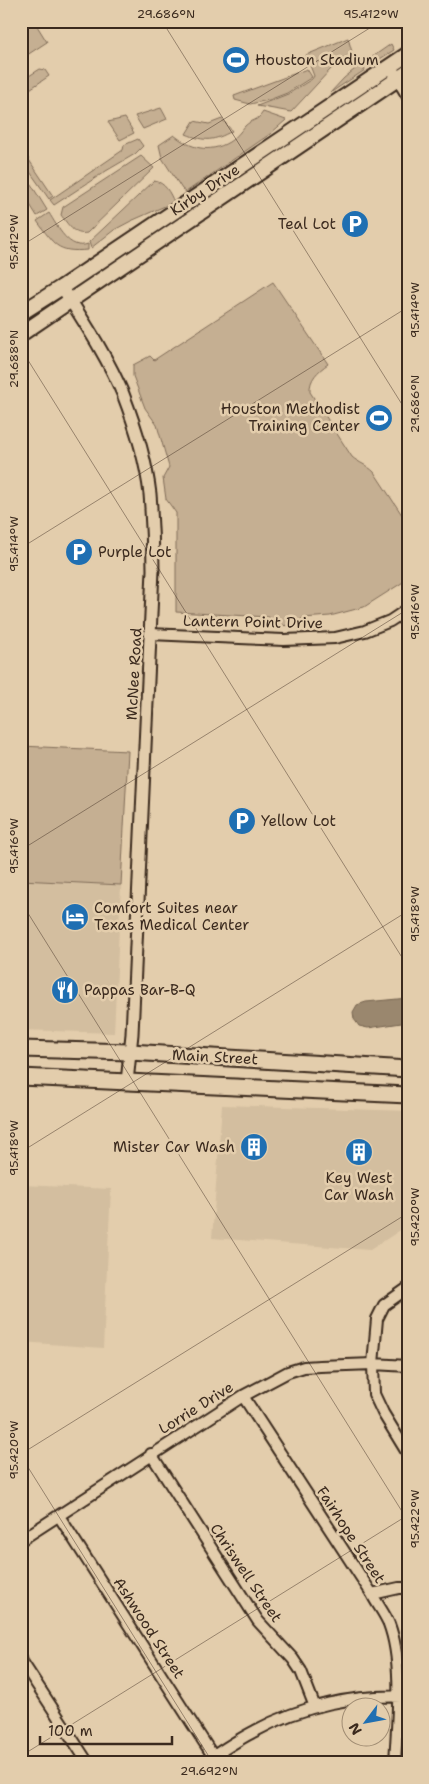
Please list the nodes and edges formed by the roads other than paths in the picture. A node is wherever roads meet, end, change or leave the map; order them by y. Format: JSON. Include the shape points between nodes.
{"nodes":[{"id":1,"x":408,"y":54,"type":"edge"},
{"id":2,"x":390,"y":66,"type":"junction"},
{"id":3,"x":403,"y":75,"type":"edge"},
{"id":4,"x":408,"y":96,"type":"edge"},
{"id":5,"x":224,"y":177,"type":"junction"},
{"id":6,"x":233,"y":191,"type":"junction"},
{"id":7,"x":62,"y":287,"type":"junction"},
{"id":8,"x":71,"y":301,"type":"junction"},
{"id":9,"x":21,"y":313,"type":"edge"},
{"id":10,"x":21,"y":334,"type":"edge"},
{"id":11,"x":408,"y":610,"type":"edge"},
{"id":12,"x":150,"y":634,"type":"junction"},
{"id":13,"x":21,"y":1049,"type":"edge"},
{"id":14,"x":130,"y":1052,"type":"junction"},
{"id":15,"x":408,"y":1069,"type":"edge"},
{"id":16,"x":21,"y":1077,"type":"edge"},
{"id":17,"x":127,"y":1082,"type":"junction"},
{"id":18,"x":408,"y":1095,"type":"edge"},
{"id":19,"x":408,"y":1288,"type":"edge"},
{"id":20,"x":373,"y":1364,"type":"junction"},
{"id":21,"x":408,"y":1366,"type":"edge"},
{"id":22,"x":243,"y":1396,"type":"junction"},
{"id":23,"x":151,"y":1454,"type":"junction"},
{"id":24,"x":408,"y":1454,"type":"edge"},
{"id":25,"x":59,"y":1516,"type":"junction"},
{"id":26,"x":21,"y":1540,"type":"edge"},
{"id":27,"x":408,"y":1588,"type":"edge"},
{"id":28,"x":372,"y":1594,"type":"junction"},
{"id":29,"x":21,"y":1660,"type":"edge"},
{"id":30,"x":403,"y":1697,"type":"edge"},
{"id":31,"x":315,"y":1707,"type":"junction"},
{"id":32,"x":213,"y":1756,"type":"junction"},
{"id":33,"x":88,"y":1763,"type":"edge"},
{"id":34,"x":203,"y":1763,"type":"edge"},
{"id":35,"x":395,"y":1763,"type":"edge"}],
"edges":[{"from":1,"to":2,"type":"main road","name":"Kirby Drive"},
{"from":2,"to":3,"type":"street"},
{"from":2,"to":5,"type":"main road","name":"Kirby Drive"},
{"from":3,"to":4,"type":"street"},
{"from":3,"to":6,"type":"main road","name":"Kirby Drive"},
{"from":5,"to":6,"type":"main road"},
{"from":5,"to":7,"type":"main road","name":"Kirby Drive"},
{"from":6,"to":8,"type":"main road","name":"Kirby Drive"},
{"from":7,"to":8,"type":"street","name":"McNee Road"},
{"from":7,"to":9,"type":"main road","name":"Kirby Drive"},
{"from":8,"to":10,"type":"main road","name":"Kirby Drive"},
{"from":8,"to":12,"type":"street","name":"McNee Road","via":[[122,393],[141,453],[152,529]]},
{"from":11,"to":12,"type":"street","name":"Lantern Point Drive","via":[[365,632],[335,638],[284,640]]},
{"from":12,"to":14,"type":"street","name":"McNee Road"},
{"from":13,"to":14,"type":"main road","name":"Main Street"},
{"from":14,"to":15,"type":"main road","name":"Main Street"},
{"from":14,"to":17,"type":"street","name":"McNee Road"},
{"from":16,"to":17,"type":"main road","name":"Main Street"},
{"from":17,"to":18,"type":"main road","name":"Main Street"},
{"from":19,"to":20,"type":"street","via":[[384,1305],[376,1319]]},
{"from":20,"to":21,"type":"street","name":"Lorrie Drive"},
{"from":20,"to":22,"type":"street","name":"Lorrie Drive","via":[[304,1367]]},
{"from":20,"to":24,"type":"street","via":[[374,1394]]},
{"from":22,"to":23,"type":"street","name":"Lorrie Drive"},
{"from":22,"to":28,"type":"street","name":"Fairhope Street"},
{"from":23,"to":25,"type":"street","name":"Lorrie Drive"},
{"from":23,"to":31,"type":"street","name":"Chriswell Street","via":[[258,1622],[301,1671]]},
{"from":25,"to":26,"type":"street","name":"Lorrie Drive"},
{"from":25,"to":32,"type":"street","name":"Ashwood Street"},
{"from":27,"to":28,"type":"street"},
{"from":28,"to":30,"type":"street","name":"Fairhope Street","via":[[389,1624]]},
{"from":29,"to":33,"type":"street"},
{"from":30,"to":31,"type":"street","via":[[357,1698]]},
{"from":30,"to":35,"type":"street","name":"Fairhope Street"},
{"from":31,"to":32,"type":"street","via":[[256,1730]]},
{"from":32,"to":34,"type":"street"}]}
